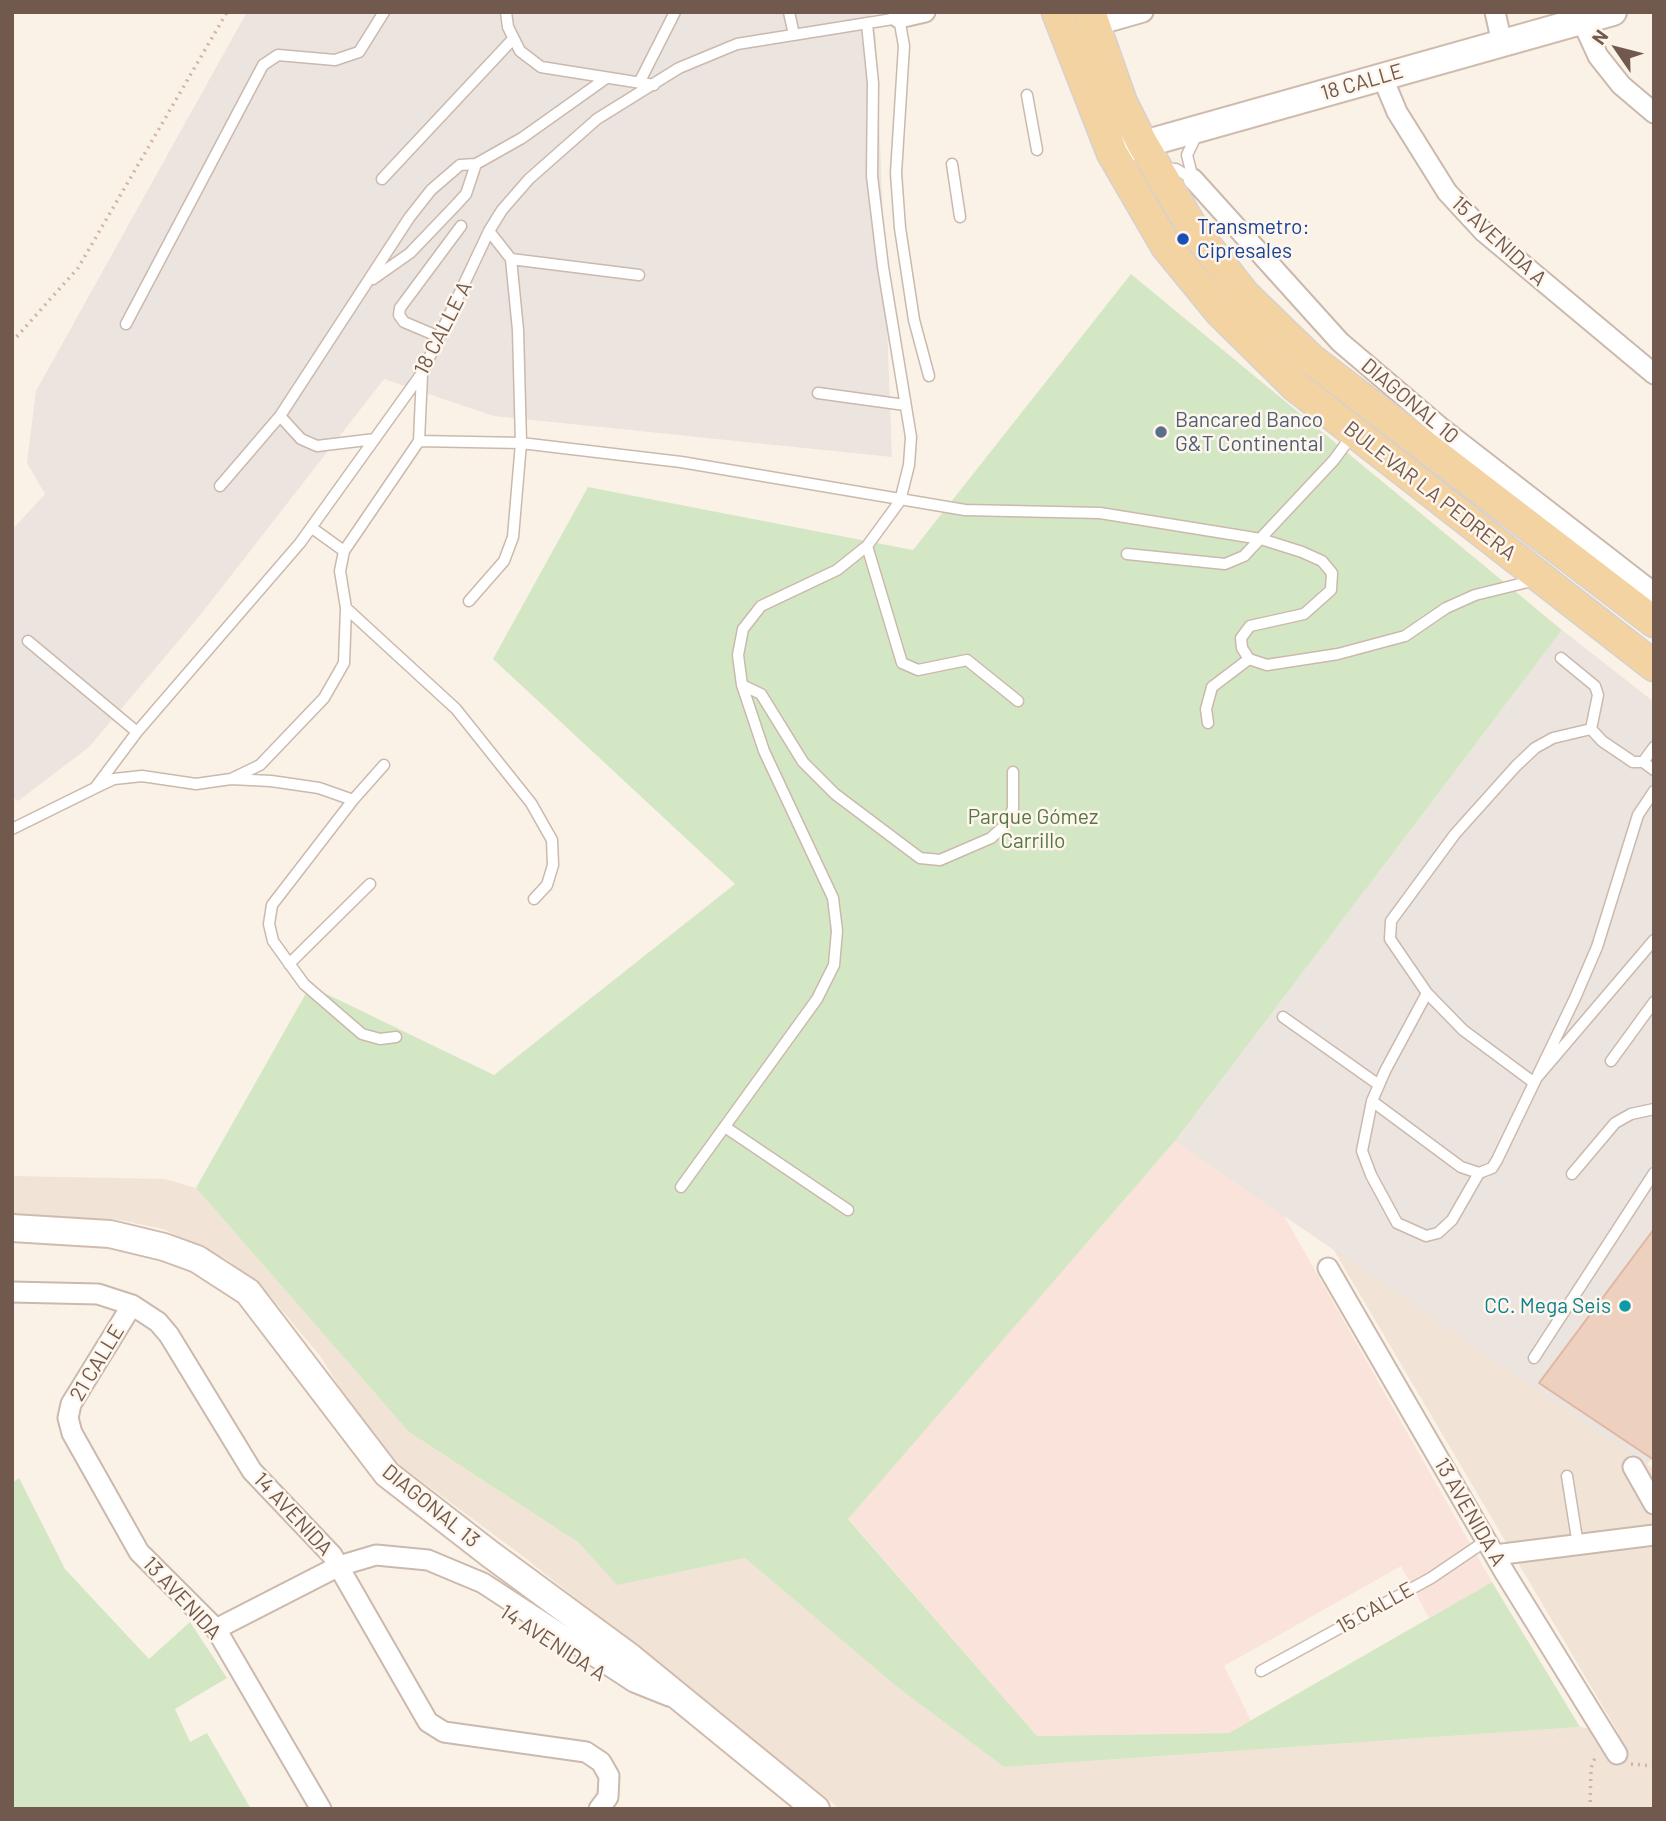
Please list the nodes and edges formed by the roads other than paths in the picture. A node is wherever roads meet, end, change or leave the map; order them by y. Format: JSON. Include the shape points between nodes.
{"nodes":[{"id":1,"x":384,"y":12,"type":"edge"},
{"id":2,"x":506,"y":12,"type":"edge"},
{"id":3,"x":675,"y":12,"type":"edge"},
{"id":4,"x":789,"y":12,"type":"edge"},
{"id":5,"x":925,"y":12,"type":"edge"},
{"id":6,"x":1057,"y":12,"type":"edge"},
{"id":7,"x":1143,"y":12,"type":"edge"},
{"id":8,"x":1495,"y":12,"type":"edge"},
{"id":9,"x":1613,"y":12,"type":"edge"},
{"id":10,"x":899,"y":15,"type":"edge"},
{"id":11,"x":1099,"y":18,"type":"edge"},
{"id":12,"x":1581,"y":21,"type":"junction"},
{"id":13,"x":867,"y":24,"type":"junction"},
{"id":14,"x":794,"y":36,"type":"junction"},
{"id":15,"x":513,"y":40,"type":"junction"},
{"id":16,"x":1502,"y":43,"type":"junction"},
{"id":17,"x":1382,"y":76,"type":"junction"},
{"id":18,"x":605,"y":79,"type":"junction"},
{"id":19,"x":639,"y":83,"type":"junction"},
{"id":20,"x":654,"y":85,"type":"junction"},
{"id":21,"x":1027,"y":94,"type":"dead end"},
{"id":22,"x":1654,"y":113,"type":"edge"},
{"id":23,"x":1206,"y":126,"type":"junction"},
{"id":24,"x":1037,"y":150,"type":"dead end"},
{"id":25,"x":1112,"y":153,"type":"junction"},
{"id":26,"x":1149,"y":156,"type":"junction"},
{"id":27,"x":476,"y":164,"type":"junction"},
{"id":28,"x":952,"y":164,"type":"dead end"},
{"id":29,"x":382,"y":179,"type":"dead end"},
{"id":30,"x":1193,"y":179,"type":"junction"},
{"id":31,"x":960,"y":217,"type":"dead end"},
{"id":32,"x":460,"y":226,"type":"dead end"},
{"id":33,"x":489,"y":232,"type":"junction"},
{"id":34,"x":511,"y":259,"type":"junction"},
{"id":35,"x":639,"y":275,"type":"dead end"},
{"id":36,"x":370,"y":281,"type":"junction"},
{"id":37,"x":125,"y":324,"type":"dead end"},
{"id":38,"x":437,"y":336,"type":"junction"},
{"id":39,"x":422,"y":373,"type":"junction"},
{"id":40,"x":1654,"y":374,"type":"edge"},
{"id":41,"x":929,"y":376,"type":"dead end"},
{"id":42,"x":818,"y":393,"type":"dead end"},
{"id":43,"x":905,"y":405,"type":"junction"},
{"id":44,"x":280,"y":416,"type":"junction"},
{"id":45,"x":1355,"y":432,"type":"junction"},
{"id":46,"x":375,"y":439,"type":"junction"},
{"id":47,"x":419,"y":441,"type":"junction"},
{"id":48,"x":520,"y":443,"type":"junction"},
{"id":49,"x":220,"y":486,"type":"dead end"},
{"id":50,"x":900,"y":501,"type":"junction"},
{"id":51,"x":312,"y":528,"type":"junction"},
{"id":52,"x":1261,"y":539,"type":"junction"},
{"id":53,"x":867,"y":546,"type":"junction"},
{"id":54,"x":344,"y":551,"type":"junction"},
{"id":55,"x":1127,"y":554,"type":"dead end"},
{"id":56,"x":1542,"y":579,"type":"junction"},
{"id":57,"x":1654,"y":593,"type":"edge"},
{"id":58,"x":469,"y":601,"type":"dead end"},
{"id":59,"x":346,"y":608,"type":"junction"},
{"id":60,"x":1654,"y":622,"type":"edge"},
{"id":61,"x":28,"y":641,"type":"dead end"},
{"id":62,"x":1561,"y":658,"type":"dead end"},
{"id":63,"x":1250,"y":659,"type":"junction"},
{"id":64,"x":1654,"y":666,"type":"edge"},
{"id":65,"x":742,"y":685,"type":"junction"},
{"id":66,"x":1018,"y":701,"type":"dead end"},
{"id":67,"x":1208,"y":723,"type":"dead end"},
{"id":68,"x":1591,"y":729,"type":"junction"},
{"id":69,"x":137,"y":732,"type":"junction"},
{"id":70,"x":1654,"y":747,"type":"edge"},
{"id":71,"x":1643,"y":762,"type":"junction"},
{"id":72,"x":384,"y":765,"type":"dead end"},
{"id":73,"x":1654,"y":770,"type":"edge"},
{"id":74,"x":1013,"y":772,"type":"dead end"},
{"id":75,"x":231,"y":779,"type":"junction"},
{"id":76,"x":94,"y":788,"type":"junction"},
{"id":77,"x":1654,"y":791,"type":"edge"},
{"id":78,"x":353,"y":800,"type":"junction"},
{"id":79,"x":1647,"y":801,"type":"junction"},
{"id":80,"x":1654,"y":811,"type":"edge"},
{"id":81,"x":12,"y":829,"type":"edge"},
{"id":82,"x":370,"y":884,"type":"dead end"},
{"id":83,"x":534,"y":899,"type":"dead end"},
{"id":84,"x":1654,"y":940,"type":"edge"},
{"id":85,"x":289,"y":964,"type":"junction"},
{"id":86,"x":1427,"y":993,"type":"junction"},
{"id":87,"x":1654,"y":1002,"type":"edge"},
{"id":88,"x":1283,"y":1017,"type":"dead end"},
{"id":89,"x":396,"y":1037,"type":"dead end"},
{"id":90,"x":1611,"y":1060,"type":"dead end"},
{"id":91,"x":1533,"y":1082,"type":"junction"},
{"id":92,"x":1379,"y":1085,"type":"junction"},
{"id":93,"x":1372,"y":1101,"type":"junction"},
{"id":94,"x":1654,"y":1109,"type":"edge"},
{"id":95,"x":725,"y":1127,"type":"junction"},
{"id":96,"x":1479,"y":1173,"type":"junction"},
{"id":97,"x":1654,"y":1173,"type":"edge"},
{"id":98,"x":1572,"y":1174,"type":"dead end"},
{"id":99,"x":681,"y":1187,"type":"dead end"},
{"id":100,"x":848,"y":1210,"type":"dead end"},
{"id":101,"x":12,"y":1228,"type":"edge"},
{"id":102,"x":1328,"y":1268,"type":"dead end"},
{"id":103,"x":12,"y":1292,"type":"edge"},
{"id":104,"x":132,"y":1305,"type":"junction"},
{"id":105,"x":1534,"y":1358,"type":"dead end"},
{"id":106,"x":68,"y":1422,"type":"joint"},
{"id":107,"x":1633,"y":1467,"type":"dead end"},
{"id":108,"x":1567,"y":1476,"type":"dead end"},
{"id":109,"x":1654,"y":1504,"type":"edge"},
{"id":110,"x":1654,"y":1535,"type":"edge"},
{"id":111,"x":1578,"y":1545,"type":"junction"},
{"id":112,"x":1491,"y":1547,"type":"junction"},
{"id":113,"x":339,"y":1566,"type":"junction"},
{"id":114,"x":216,"y":1629,"type":"junction"},
{"id":115,"x":1261,"y":1671,"type":"dead end"},
{"id":116,"x":694,"y":1709,"type":"junction"},
{"id":117,"x":1617,"y":1754,"type":"road end"},
{"id":118,"x":321,"y":1809,"type":"edge"},
{"id":119,"x":599,"y":1809,"type":"edge"},
{"id":120,"x":816,"y":1809,"type":"edge"}],
"edges":[{"from":1,"to":37,"type":"lane","via":[[359,52],[335,60],[278,55],[263,65]]},
{"from":2,"to":15,"type":"lane"},
{"from":3,"to":19,"type":"lane"},
{"from":4,"to":14,"type":"lane"},
{"from":5,"to":10,"type":"street","name":"18 CALLE A"},
{"from":6,"to":25,"type":"main road","name":"BULEVAR LA PEDRERA"},
{"from":7,"to":11,"type":"street"},
{"from":8,"to":16,"type":"street"},
{"from":9,"to":12,"type":"street","name":"18 CALLE"},
{"from":10,"to":13,"type":"lane","name":"18 CALLE A"},
{"from":10,"to":41,"type":"lane","via":[[904,46],[896,173],[900,228],[914,320]]},
{"from":11,"to":26,"type":"main road","name":"BULEVAR LA PEDRERA","via":[[1122,103]]},
{"from":12,"to":16,"type":"street","name":"18 CALLE"},
{"from":12,"to":22,"type":"street","via":[[1605,65]]},
{"from":13,"to":14,"type":"lane","name":"18 CALLE A"},
{"from":13,"to":43,"type":"lane","via":[[873,83],[873,184]]},
{"from":14,"to":20,"type":"lane","name":"18 CALLE A","via":[[737,44],[679,68]]},
{"from":15,"to":18,"type":"lane","via":[[541,67]]},
{"from":15,"to":29,"type":"lane"},
{"from":16,"to":17,"type":"street","name":"18 CALLE"},
{"from":17,"to":23,"type":"street","name":"18 CALLE"},
{"from":17,"to":40,"type":"street","name":"15 AVENIDA A","via":[[1397,112],[1447,192],[1475,222]]},
{"from":18,"to":19,"type":"lane"},
{"from":18,"to":27,"type":"lane","via":[[522,138]]},
{"from":19,"to":20,"type":"lane"},
{"from":20,"to":33,"type":"lane","name":"18 CALLE A","via":[[597,119],[557,153],[520,189]]},
{"from":21,"to":24,"type":"lane"},
{"from":23,"to":26,"type":"street","name":"18 CALLE"},
{"from":23,"to":30,"type":"lane","via":[[1187,155]]},
{"from":25,"to":26,"type":"street","name":"18 CALLE"},
{"from":25,"to":45,"type":"main road","name":"BULEVAR LA PEDRERA","via":[[1166,246],[1220,312],[1296,386]]},
{"from":26,"to":30,"type":"lane"},
{"from":26,"to":60,"type":"main road","name":"BULEVAR LA PEDRERA","via":[[1192,227],[1244,294],[1311,359]]},
{"from":27,"to":36,"type":"lane","via":[[466,194],[410,253]]},
{"from":27,"to":36,"type":"lane","via":[[460,165],[431,190]]},
{"from":28,"to":31,"type":"lane"},
{"from":30,"to":57,"type":"street","name":"DIAGONAL 10","via":[[1340,342],[1440,427]]},
{"from":32,"to":38,"type":"lane","via":[[400,308],[404,323]]},
{"from":33,"to":34,"type":"lane"},
{"from":33,"to":38,"type":"lane","name":"18 CALLE A"},
{"from":34,"to":35,"type":"lane"},
{"from":34,"to":48,"type":"lane","via":[[518,330]]},
{"from":36,"to":44,"type":"lane"},
{"from":38,"to":39,"type":"lane","name":"18 CALLE A"},
{"from":39,"to":46,"type":"lane","name":"18 CALLE A"},
{"from":39,"to":47,"type":"lane"},
{"from":42,"to":43,"type":"lane"},
{"from":43,"to":50,"type":"lane","via":[[911,437]]},
{"from":44,"to":46,"type":"lane","via":[[301,439],[317,446]]},
{"from":44,"to":49,"type":"lane"},
{"from":45,"to":52,"type":"lane"},
{"from":45,"to":56,"type":"main road","name":"BULEVAR LA PEDRERA"},
{"from":46,"to":51,"type":"lane","name":"18 CALLE A"},
{"from":47,"to":48,"type":"lane"},
{"from":47,"to":54,"type":"lane"},
{"from":48,"to":50,"type":"lane","via":[[681,462]]},
{"from":48,"to":58,"type":"lane","via":[[513,537],[504,561]]},
{"from":50,"to":52,"type":"lane","via":[[965,510],[1100,513]]},
{"from":50,"to":53,"type":"lane"},
{"from":51,"to":54,"type":"lane"},
{"from":51,"to":69,"type":"lane","name":"18 CALLE A"},
{"from":52,"to":55,"type":"lane","via":[[1244,556],[1225,564]]},
{"from":52,"to":63,"type":"lane","via":[[1322,561],[1332,573],[1331,590],[1304,614],[1250,626],[1241,638]]},
{"from":53,"to":65,"type":"lane","via":[[837,570],[761,606],[743,629],[738,655]]},
{"from":53,"to":66,"type":"lane","via":[[902,663],[918,670],[967,660]]},
{"from":54,"to":59,"type":"lane","via":[[340,570]]},
{"from":56,"to":63,"type":"lane","via":[[1475,595],[1405,636],[1338,654],[1267,665]]},
{"from":56,"to":64,"type":"main road","name":"BULEVAR LA PEDRERA"},
{"from":59,"to":75,"type":"lane","via":[[344,663],[324,698],[260,765]]},
{"from":59,"to":83,"type":"lane","via":[[456,709],[531,803],[552,840],[553,865],[547,886]]},
{"from":61,"to":69,"type":"lane"},
{"from":62,"to":68,"type":"lane","via":[[1595,686],[1598,695]]},
{"from":63,"to":67,"type":"lane","via":[[1212,687],[1206,709]]},
{"from":65,"to":74,"type":"lane","via":[[761,694],[803,762],[835,794],[920,858],[940,860],[990,838],[1004,826],[1013,809]]},
{"from":65,"to":95,"type":"lane","via":[[764,751],[834,898],[838,932],[834,965],[817,999]]},
{"from":68,"to":71,"type":"lane","via":[[1633,762]]},
{"from":68,"to":86,"type":"lane","via":[[1535,748],[1455,834],[1391,921],[1390,939]]},
{"from":69,"to":76,"type":"lane","name":"18 CALLE A"},
{"from":70,"to":71,"type":"lane"},
{"from":71,"to":73,"type":"lane"},
{"from":72,"to":78,"type":"lane"},
{"from":75,"to":76,"type":"lane","via":[[196,784],[142,776],[114,779]]},
{"from":75,"to":78,"type":"lane","via":[[319,788]]},
{"from":76,"to":81,"type":"lane","name":"18 CALLE A"},
{"from":77,"to":79,"type":"lane"},
{"from":78,"to":85,"type":"lane","via":[[272,905],[273,941]]},
{"from":79,"to":80,"type":"lane"},
{"from":79,"to":91,"type":"lane","via":[[1638,815],[1597,947]]},
{"from":82,"to":85,"type":"lane"},
{"from":84,"to":91,"type":"lane"},
{"from":85,"to":89,"type":"lane","via":[[304,984],[362,1034]]},
{"from":86,"to":91,"type":"lane","via":[[1462,1030]]},
{"from":86,"to":92,"type":"lane"},
{"from":87,"to":90,"type":"lane"},
{"from":88,"to":92,"type":"lane"},
{"from":91,"to":96,"type":"lane","via":[[1497,1160],[1492,1168]]},
{"from":92,"to":93,"type":"lane"},
{"from":93,"to":96,"type":"lane","via":[[1461,1167]]},
{"from":93,"to":96,"type":"lane","via":[[1362,1151],[1397,1223],[1426,1236],[1438,1233],[1452,1220]]},
{"from":94,"to":98,"type":"lane","via":[[1615,1123]]},
{"from":95,"to":99,"type":"lane"},
{"from":95,"to":100,"type":"lane"},
{"from":97,"to":105,"type":"lane"},
{"from":101,"to":116,"type":"street","name":"DIAGONAL 13","via":[[110,1234],[164,1247],[197,1259],[248,1292],[387,1474]]},
{"from":102,"to":112,"type":"street","name":"13 AVENIDA A"},
{"from":103,"to":104,"type":"street","name":"14 AVENIDA","via":[[98,1294]]},
{"from":104,"to":106,"type":"street","name":"21 CALLE","via":[[71,1404]]},
{"from":104,"to":113,"type":"street","name":"14 AVENIDA","via":[[169,1335],[252,1471]]},
{"from":106,"to":114,"type":"street","name":"13 AVENIDA","via":[[139,1552]]},
{"from":107,"to":109,"type":"street"},
{"from":108,"to":111,"type":"lane"},
{"from":110,"to":111,"type":"street","name":"15 CALLE"},
{"from":111,"to":112,"type":"street","name":"15 CALLE"},
{"from":112,"to":115,"type":"lane","name":"15 CALLE"},
{"from":112,"to":117,"type":"street","name":"13 AVENIDA A"},
{"from":113,"to":114,"type":"street"},
{"from":113,"to":116,"type":"street","name":"14 AVENIDA A","via":[[383,1555],[410,1558],[427,1572],[471,1588],[633,1693],[673,1710]]},
{"from":113,"to":119,"type":"street","name":"14 AVENIDA","via":[[433,1727],[454,1734],[578,1749],[601,1762],[610,1784]]},
{"from":114,"to":118,"type":"street","name":"13 AVENIDA"},
{"from":116,"to":120,"type":"street","name":"DIAGONAL 13"}]}
